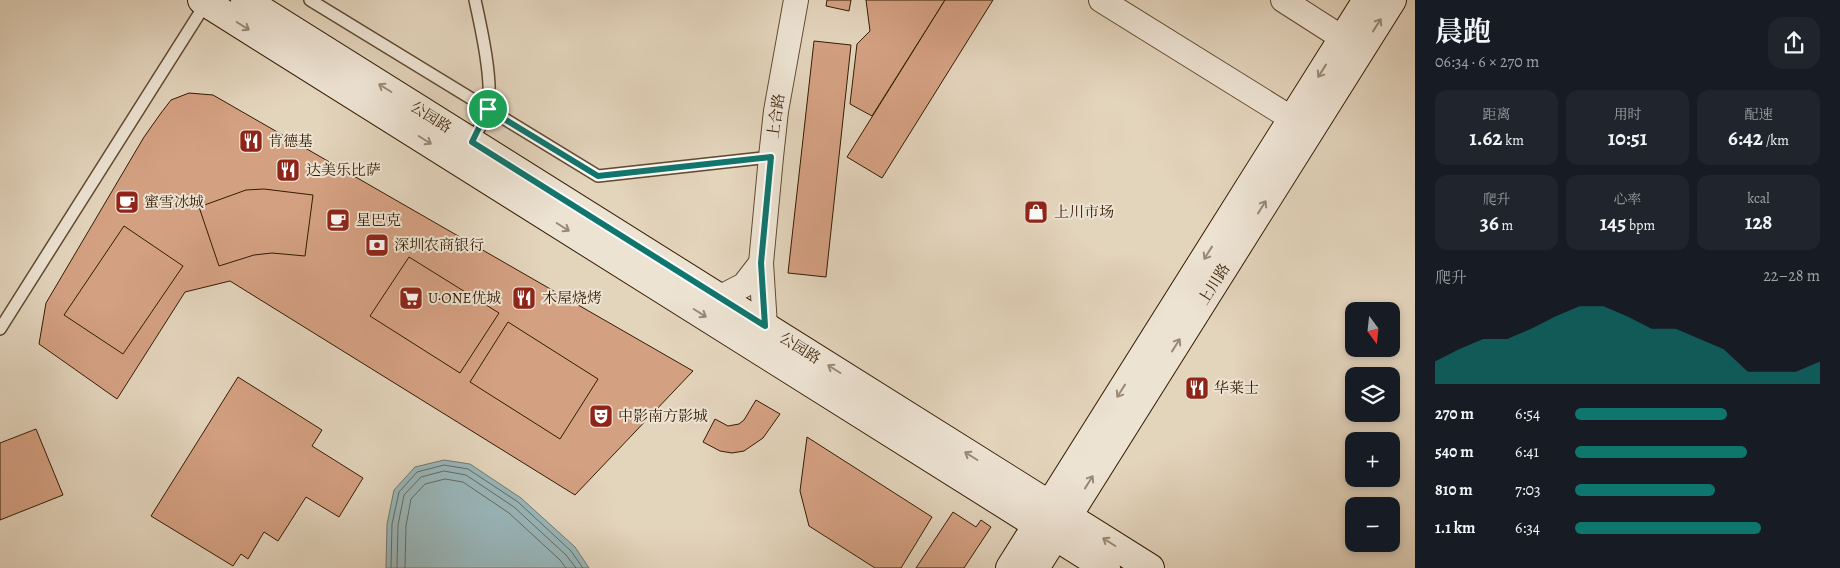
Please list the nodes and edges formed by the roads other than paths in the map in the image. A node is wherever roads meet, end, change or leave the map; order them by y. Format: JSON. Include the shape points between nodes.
{"nodes":[{"id":1,"x":246,"y":0,"type":"edge"},
{"id":2,"x":310,"y":0,"type":"edge"},
{"id":3,"x":475,"y":0,"type":"edge"},
{"id":4,"x":796,"y":0,"type":"edge"},
{"id":5,"x":1101,"y":0,"type":"edge"},
{"id":6,"x":1284,"y":0,"type":"edge"},
{"id":7,"x":1366,"y":0,"type":"edge"},
{"id":8,"x":1392,"y":0,"type":"edge"},
{"id":9,"x":204,"y":2,"type":"edge"},
{"id":10,"x":1352,"y":44,"type":"junction"},
{"id":11,"x":488,"y":109,"type":"junction"},
{"id":12,"x":1301,"y":124,"type":"junction"},
{"id":13,"x":472,"y":142,"type":"junction"},
{"id":14,"x":771,"y":157,"type":"junction"},
{"id":15,"x":761,"y":263,"type":"junction"},
{"id":16,"x":719,"y":298,"type":"junction"},
{"id":17,"x":765,"y":326,"type":"junction"},
{"id":18,"x":0,"y":329,"type":"edge"},
{"id":19,"x":1053,"y":520,"type":"junction"},
{"id":20,"x":1010,"y":568,"type":"edge"},
{"id":21,"x":1035,"y":568,"type":"edge"},
{"id":22,"x":1106,"y":568,"type":"edge"},
{"id":23,"x":1150,"y":568,"type":"edge"}],
"edges":[{"from":13,"to":1,"type":"main road","name":"公园路","one_way":true},
{"from":2,"to":11,"type":"lane"},
{"from":3,"to":11,"type":"lane","via":[[490,92]]},
{"from":4,"to":14,"type":"street","name":"上合路"},
{"from":5,"to":12,"type":"street"},
{"from":6,"to":10,"type":"street"},
{"from":7,"to":10,"type":"main road","name":"上川路"},
{"from":10,"to":8,"type":"main road","name":"上川路","one_way":true},
{"from":9,"to":18,"type":"lane"},
{"from":9,"to":19,"type":"main road","name":"公园路","one_way":true},
{"from":10,"to":12,"type":"main road","name":"上川路"},
{"from":11,"to":13,"type":"lane"},
{"from":11,"to":14,"type":"lane","via":[[598,176]]},
{"from":12,"to":19,"type":"main road","name":"上川路"},
{"from":13,"to":16,"type":"main road","name":"公园路"},
{"from":14,"to":15,"type":"street","name":"上合路"},
{"from":15,"to":16,"type":"street","via":[[744,285]]},
{"from":15,"to":17,"type":"street","name":"上合路"},
{"from":16,"to":17,"type":"main road","name":"公园路"},
{"from":19,"to":17,"type":"main road","name":"公园路","one_way":true},
{"from":19,"to":20,"type":"main road","name":"上川路"},
{"from":19,"to":21,"type":"main road","name":"上川路"},
{"from":19,"to":22,"type":"main road","name":"公园路"},
{"from":23,"to":19,"type":"main road","name":"公园路","one_way":true}]}
